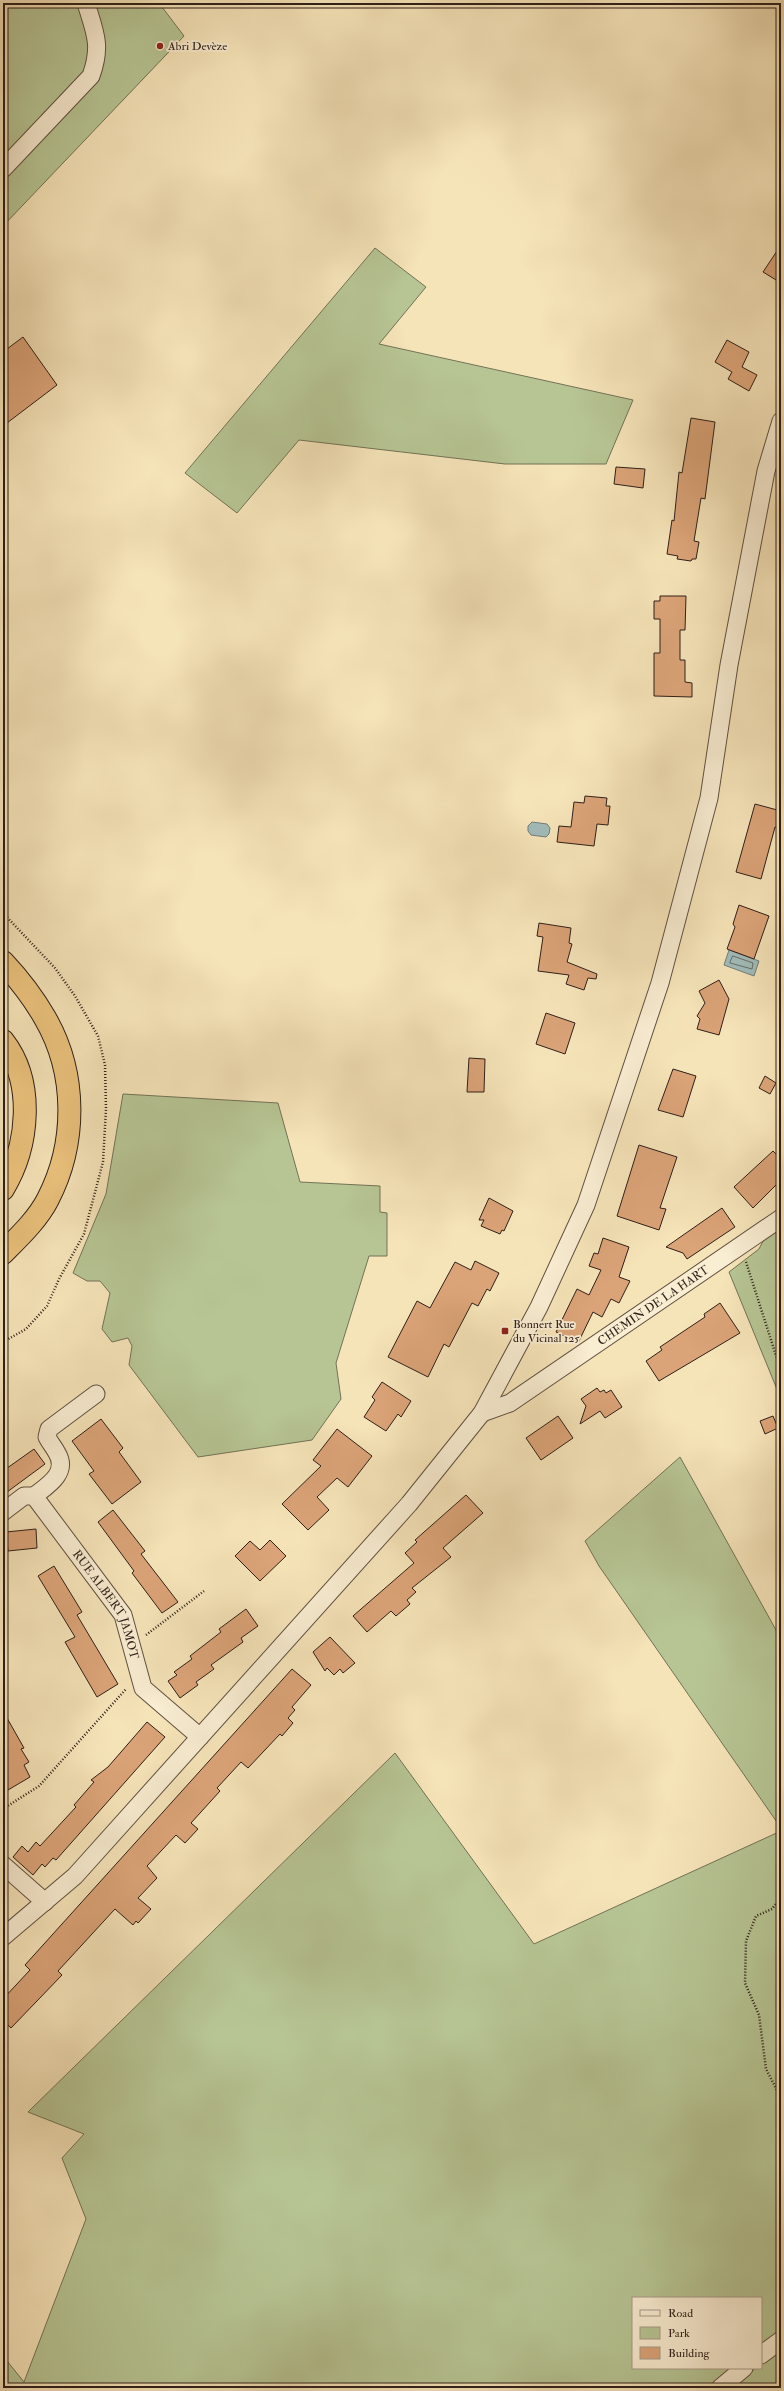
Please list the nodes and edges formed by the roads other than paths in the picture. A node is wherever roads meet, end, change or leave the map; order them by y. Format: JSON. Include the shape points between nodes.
{"nodes":[{"id":1,"x":86,"y":3,"type":"edge"},
{"id":2,"x":3,"y":169,"type":"edge"},
{"id":3,"x":781,"y":421,"type":"edge"},
{"id":4,"x":3,"y":962,"type":"edge"},
{"id":5,"x":3,"y":1041,"type":"edge"},
{"id":6,"x":3,"y":1189,"type":"edge"},
{"id":7,"x":781,"y":1218,"type":"edge"},
{"id":8,"x":3,"y":1253,"type":"edge"},
{"id":9,"x":96,"y":1394,"type":"dead end"},
{"id":10,"x":482,"y":1413,"type":"junction"},
{"id":11,"x":34,"y":1496,"type":"junction"},
{"id":12,"x":3,"y":1512,"type":"edge"},
{"id":13,"x":200,"y":1738,"type":"junction"},
{"id":14,"x":3,"y":1865,"type":"edge"},
{"id":15,"x":45,"y":1902,"type":"junction"},
{"id":16,"x":3,"y":1937,"type":"edge"},
{"id":17,"x":781,"y":2340,"type":"edge"},
{"id":18,"x":762,"y":2354,"type":"edge"},
{"id":19,"x":743,"y":2369,"type":"edge"},
{"id":20,"x":720,"y":2388,"type":"edge"}],
"edges":[{"from":1,"to":2,"type":"street","via":[[97,38],[98,57],[91,76]]},
{"from":3,"to":10,"type":"street","via":[[765,479],[730,665],[709,798],[660,984],[586,1205],[539,1306]]},
{"from":4,"to":8,"type":"highway","via":[[27,990],[46,1019],[59,1051],[68,1084],[70,1104],[66,1153],[50,1195],[33,1221]]},
{"from":5,"to":6,"type":"highway","via":[[16,1063],[25,1106],[24,1132],[16,1160]]},
{"from":7,"to":10,"type":"street","name":"CHEMIN DE LA HART","via":[[510,1402]]},
{"from":9,"to":11,"type":"street","via":[[49,1429],[47,1437],[60,1461],[60,1472]]},
{"from":10,"to":13,"type":"street","via":[[409,1504]]},
{"from":11,"to":12,"type":"street","via":[[24,1496]]},
{"from":11,"to":13,"type":"street","name":"RUE ALBERT JAMOT","via":[[122,1615],[143,1688]]},
{"from":13,"to":15,"type":"street","via":[[75,1876]]},
{"from":14,"to":15,"type":"street"},
{"from":15,"to":16,"type":"street"},
{"from":17,"to":18,"type":"street"},
{"from":19,"to":20,"type":"street"}]}
